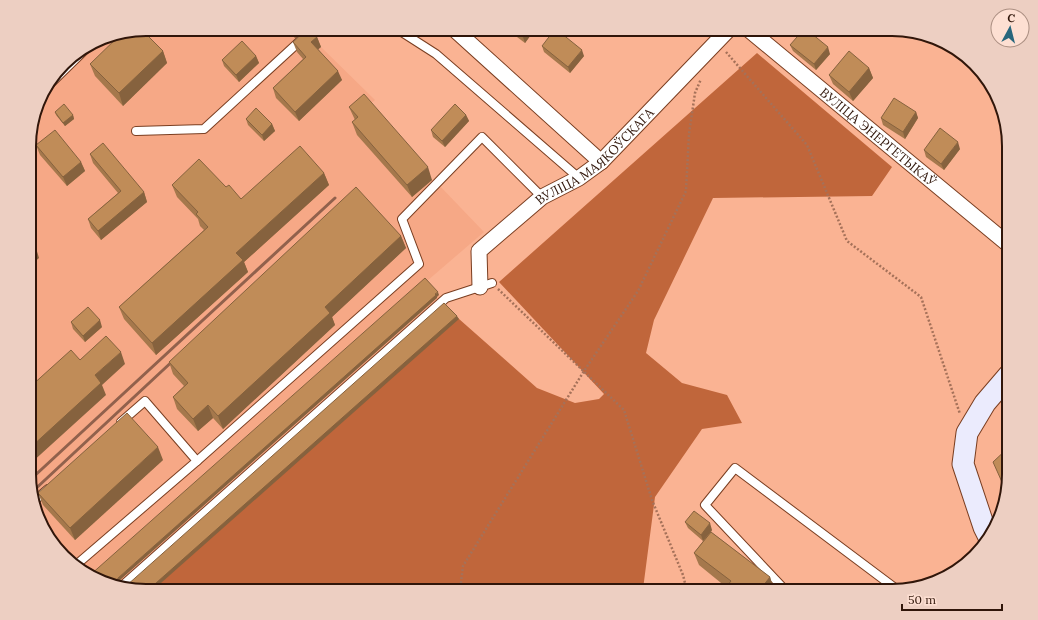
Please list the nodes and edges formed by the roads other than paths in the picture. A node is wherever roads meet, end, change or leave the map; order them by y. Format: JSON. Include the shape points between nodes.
{"nodes":[{"id":1,"x":305,"y":36,"type":"edge"},
{"id":2,"x":408,"y":36,"type":"edge"},
{"id":3,"x":462,"y":36,"type":"edge"},
{"id":4,"x":722,"y":36,"type":"edge"},
{"id":5,"x":756,"y":36,"type":"edge"},
{"id":6,"x":136,"y":131,"type":"dead end"},
{"id":7,"x":601,"y":162,"type":"junction"},
{"id":8,"x":579,"y":178,"type":"junction"},
{"id":9,"x":542,"y":196,"type":"junction"},
{"id":10,"x":1002,"y":238,"type":"edge"},
{"id":11,"x":486,"y":285,"type":"joint"},
{"id":12,"x":1002,"y":383,"type":"edge"},
{"id":13,"x":1002,"y":397,"type":"edge"},
{"id":14,"x":985,"y":403,"type":"junction"},
{"id":15,"x":116,"y":428,"type":"edge"},
{"id":16,"x":197,"y":461,"type":"junction"},
{"id":17,"x":52,"y":485,"type":"edge"},
{"id":18,"x":39,"y":497,"type":"edge"},
{"id":19,"x":986,"y":531,"type":"edge"},
{"id":20,"x":80,"y":562,"type":"edge"},
{"id":21,"x":126,"y":582,"type":"edge"},
{"id":22,"x":779,"y":584,"type":"edge"},
{"id":23,"x":890,"y":584,"type":"edge"}],
"edges":[{"from":1,"to":6,"type":"lane","via":[[204,129]]},
{"from":2,"to":8,"type":"lane","via":[[436,54]]},
{"from":3,"to":7,"type":"street"},
{"from":4,"to":7,"type":"street","name":"ВУЛІЦА МАЯКОЎСКАГА"},
{"from":5,"to":10,"type":"street","name":"ВУЛІЦА ЭНЕРГЕТЫКАЎ"},
{"from":7,"to":8,"type":"street","name":"ВУЛІЦА МАЯКОЎСКАГА"},
{"from":8,"to":9,"type":"street","name":"ВУЛІЦА МАЯКОЎСКАГА"},
{"from":9,"to":11,"type":"street","name":"ВУЛІЦА МАЯКОЎСКАГА","via":[[479,251]]},
{"from":9,"to":16,"type":"lane","via":[[482,137],[402,219],[419,264]]},
{"from":11,"to":21,"type":"lane","via":[[446,298]]},
{"from":12,"to":14,"type":"main road"},
{"from":13,"to":14,"type":"main road"},
{"from":14,"to":19,"type":"main road","via":[[967,435],[963,464]]},
{"from":15,"to":16,"type":"lane","via":[[145,401]]},
{"from":16,"to":20,"type":"lane"},
{"from":17,"to":18,"type":"lane"},
{"from":22,"to":23,"type":"lane","via":[[705,504],[735,468]]}]}
